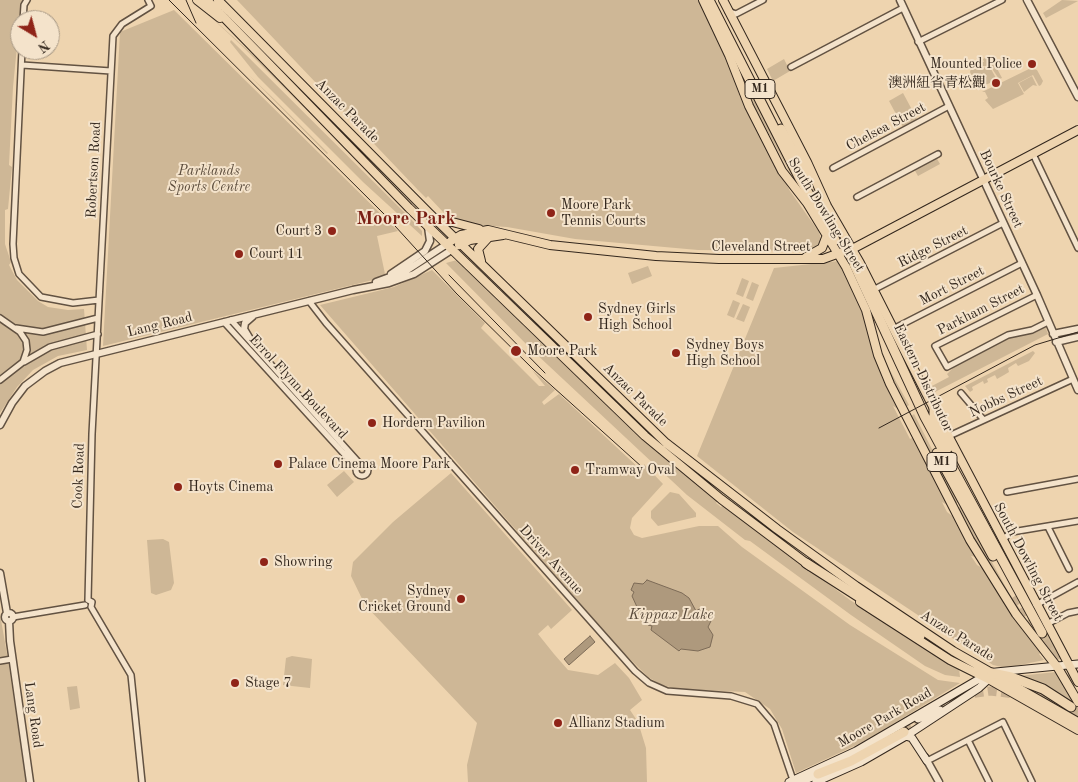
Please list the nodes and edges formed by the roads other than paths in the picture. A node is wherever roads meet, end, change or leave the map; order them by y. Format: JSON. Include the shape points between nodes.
{"nodes":[{"id":1,"x":197,"y":0,"type":"edge"},
{"id":2,"x":207,"y":0,"type":"edge"},
{"id":3,"x":218,"y":0,"type":"edge"},
{"id":4,"x":703,"y":0,"type":"edge"},
{"id":5,"x":708,"y":0,"type":"edge"},
{"id":6,"x":714,"y":0,"type":"edge"},
{"id":7,"x":723,"y":0,"type":"edge"},
{"id":8,"x":763,"y":0,"type":"edge"},
{"id":9,"x":900,"y":0,"type":"edge"},
{"id":10,"x":1002,"y":0,"type":"edge"},
{"id":11,"x":1027,"y":0,"type":"edge"},
{"id":12,"x":149,"y":3,"type":"edge"},
{"id":13,"x":903,"y":8,"type":"junction"},
{"id":14,"x":728,"y":10,"type":"junction"},
{"id":15,"x":740,"y":12,"type":"junction"},
{"id":16,"x":734,"y":24,"type":"junction"},
{"id":17,"x":229,"y":25,"type":"junction"},
{"id":18,"x":918,"y":42,"type":"junction"},
{"id":19,"x":22,"y":60,"type":"edge"},
{"id":20,"x":22,"y":65,"type":"junction"},
{"id":21,"x":791,"y":67,"type":"dead end"},
{"id":22,"x":111,"y":71,"type":"junction"},
{"id":23,"x":1078,"y":97,"type":"edge"},
{"id":24,"x":949,"y":106,"type":"junction"},
{"id":25,"x":1078,"y":130,"type":"edge"},
{"id":26,"x":938,"y":154,"type":"dead end"},
{"id":27,"x":1033,"y":154,"type":"junction"},
{"id":28,"x":833,"y":168,"type":"dead end"},
{"id":29,"x":807,"y":177,"type":"tunnel mouth"},
{"id":30,"x":984,"y":180,"type":"junction"},
{"id":31,"x":858,"y":197,"type":"dead end"},
{"id":32,"x":429,"y":213,"type":"junction"},
{"id":33,"x":1003,"y":223,"type":"junction"},
{"id":34,"x":428,"y":226,"type":"junction"},
{"id":35,"x":488,"y":234,"type":"junction"},
{"id":36,"x":827,"y":235,"type":"junction"},
{"id":37,"x":1076,"y":236,"type":"edge"},
{"id":38,"x":835,"y":240,"type":"dead end"},
{"id":39,"x":458,"y":241,"type":"junction"},
{"id":40,"x":450,"y":246,"type":"junction"},
{"id":41,"x":1078,"y":248,"type":"edge"},
{"id":42,"x":852,"y":249,"type":"junction"},
{"id":43,"x":838,"y":254,"type":"junction"},
{"id":44,"x":803,"y":258,"type":"junction"},
{"id":45,"x":1022,"y":262,"type":"junction"},
{"id":46,"x":483,"y":264,"type":"junction"},
{"id":47,"x":854,"y":264,"type":"tunnel mouth"},
{"id":48,"x":376,"y":282,"type":"junction"},
{"id":49,"x":353,"y":290,"type":"junction"},
{"id":50,"x":873,"y":290,"type":"junction"},
{"id":51,"x":1037,"y":295,"type":"junction"},
{"id":52,"x":99,"y":300,"type":"junction"},
{"id":53,"x":309,"y":301,"type":"junction"},
{"id":54,"x":256,"y":314,"type":"junction"},
{"id":55,"x":0,"y":318,"type":"edge"},
{"id":56,"x":98,"y":318,"type":"junction"},
{"id":57,"x":228,"y":321,"type":"junction"},
{"id":58,"x":1048,"y":322,"type":"junction"},
{"id":59,"x":876,"y":325,"type":"tunnel mouth"},
{"id":60,"x":15,"y":328,"type":"junction"},
{"id":61,"x":893,"y":329,"type":"junction"},
{"id":62,"x":1078,"y":329,"type":"edge"},
{"id":63,"x":98,"y":334,"type":"junction"},
{"id":64,"x":1053,"y":334,"type":"junction"},
{"id":65,"x":1078,"y":337,"type":"edge"},
{"id":66,"x":1056,"y":342,"type":"junction"},
{"id":67,"x":253,"y":344,"type":"junction"},
{"id":68,"x":97,"y":354,"type":"junction"},
{"id":69,"x":23,"y":362,"type":"junction"},
{"id":70,"x":1073,"y":379,"type":"junction"},
{"id":71,"x":0,"y":380,"type":"edge"},
{"id":72,"x":1078,"y":390,"type":"edge"},
{"id":73,"x":961,"y":393,"type":"dead end"},
{"id":74,"x":934,"y":408,"type":"junction"},
{"id":75,"x":983,"y":420,"type":"junction"},
{"id":76,"x":0,"y":425,"type":"edge"},
{"id":77,"x":949,"y":436,"type":"junction"},
{"id":78,"x":1078,"y":479,"type":"edge"},
{"id":79,"x":1007,"y":492,"type":"dead end"},
{"id":80,"x":981,"y":521,"type":"junction"},
{"id":81,"x":1078,"y":521,"type":"edge"},
{"id":82,"x":1048,"y":527,"type":"junction"},
{"id":83,"x":1002,"y":540,"type":"junction"},
{"id":84,"x":806,"y":563,"type":"junction"},
{"id":85,"x":1069,"y":569,"type":"dead end"},
{"id":86,"x":0,"y":573,"type":"edge"},
{"id":87,"x":1078,"y":582,"type":"edge"},
{"id":88,"x":1015,"y":596,"type":"tunnel mouth"},
{"id":89,"x":86,"y":602,"type":"junction"},
{"id":90,"x":1036,"y":605,"type":"junction"},
{"id":91,"x":1078,"y":610,"type":"edge"},
{"id":92,"x":10,"y":617,"type":"junction"},
{"id":93,"x":1044,"y":629,"type":"junction"},
{"id":94,"x":920,"y":636,"type":"tunnel mouth"},
{"id":95,"x":1046,"y":652,"type":"junction"},
{"id":96,"x":12,"y":659,"type":"junction"},
{"id":97,"x":0,"y":660,"type":"edge"},
{"id":98,"x":1074,"y":665,"type":"edge"},
{"id":99,"x":1058,"y":668,"type":"junction"},
{"id":100,"x":1034,"y":669,"type":"junction"},
{"id":101,"x":988,"y":677,"type":"junction"},
{"id":102,"x":1078,"y":682,"type":"edge"},
{"id":103,"x":1075,"y":704,"type":"edge"},
{"id":104,"x":950,"y":707,"type":"junction"},
{"id":105,"x":1078,"y":722,"type":"edge"},
{"id":106,"x":916,"y":730,"type":"junction"},
{"id":107,"x":1078,"y":730,"type":"edge"},
{"id":108,"x":905,"y":734,"type":"junction"},
{"id":109,"x":968,"y":740,"type":"junction"},
{"id":110,"x":927,"y":762,"type":"junction"},
{"id":111,"x":816,"y":779,"type":"edge"},
{"id":112,"x":30,"y":782,"type":"edge"},
{"id":113,"x":142,"y":782,"type":"edge"},
{"id":114,"x":794,"y":782,"type":"edge"},
{"id":115,"x":939,"y":782,"type":"edge"},
{"id":116,"x":989,"y":782,"type":"edge"},
{"id":117,"x":1032,"y":782,"type":"edge"}],
"edges":[{"from":1,"to":17,"type":"main road","name":"Anzac Parade"},
{"from":2,"to":17,"type":"main road","name":"Anzac Parade"},
{"from":3,"to":32,"type":"main road","name":"Anzac Parade"},
{"from":4,"to":36,"type":"main road","name":"South Dowling Street","via":[[782,172]]},
{"from":5,"to":38,"type":"highway","number":"M1"},
{"from":6,"to":29,"type":"highway","number":"M1"},
{"from":7,"to":14,"type":"main road","name":"South Dowling Street"},
{"from":8,"to":15,"type":"street"},
{"from":9,"to":13,"type":"street","name":"Bourke Street"},
{"from":10,"to":18,"type":"street"},
{"from":11,"to":23,"type":"street"},
{"from":12,"to":22,"type":"street","name":"Robertson Road","via":[[113,36]]},
{"from":13,"to":18,"type":"street","name":"Bourke Street"},
{"from":13,"to":21,"type":"street"},
{"from":14,"to":15,"type":"street"},
{"from":14,"to":16,"type":"main road","name":"South Dowling Street"},
{"from":15,"to":16,"type":"street"},
{"from":16,"to":42,"type":"main road","name":"South Dowling Street"},
{"from":17,"to":34,"type":"main road","name":"Anzac Parade"},
{"from":18,"to":24,"type":"street","name":"Bourke Street"},
{"from":19,"to":20,"type":"street"},
{"from":20,"to":22,"type":"street"},
{"from":20,"to":52,"type":"street","via":[[13,244],[17,266],[26,283],[41,297],[73,303]]},
{"from":22,"to":52,"type":"street","name":"Robertson Road"},
{"from":24,"to":28,"type":"street","name":"Chelsea Street"},
{"from":24,"to":30,"type":"street","name":"Bourke Street"},
{"from":25,"to":27,"type":"main road","name":"Cleveland Street"},
{"from":26,"to":31,"type":"street"},
{"from":27,"to":30,"type":"main road","name":"Cleveland Street"},
{"from":27,"to":37,"type":"street"},
{"from":30,"to":33,"type":"street","name":"Bourke Street"},
{"from":30,"to":42,"type":"main road","name":"Cleveland Street"},
{"from":32,"to":35,"type":"main road","via":[[444,221]]},
{"from":32,"to":39,"type":"main road","name":"Anzac Parade"},
{"from":33,"to":45,"type":"street","name":"Bourke Street"},
{"from":33,"to":50,"type":"street","name":"Ridge Street"},
{"from":34,"to":40,"type":"main road","name":"Anzac Parade"},
{"from":34,"to":48,"type":"street","via":[[430,241],[425,252]]},
{"from":35,"to":39,"type":"main road","name":"Cleveland Street","via":[[461,235]]},
{"from":35,"to":44,"type":"main road","name":"Cleveland Street","via":[[656,256],[719,260]]},
{"from":35,"to":46,"type":"main road","via":[[478,249]]},
{"from":36,"to":43,"type":"main road","name":"South Dowling Street"},
{"from":36,"to":44,"type":"main road","via":[[820,250]]},
{"from":37,"to":41,"type":"street"},
{"from":39,"to":40,"type":"main road","name":"Cleveland Street"},
{"from":39,"to":46,"type":"main road","name":"Anzac Parade"},
{"from":40,"to":48,"type":"street","name":"Lang Road","via":[[406,271]]},
{"from":40,"to":49,"type":"street","name":"Lang Road","via":[[406,278]]},
{"from":40,"to":84,"type":"main road","name":"Anzac Parade","via":[[660,449]]},
{"from":42,"to":43,"type":"main road","name":"Cleveland Street"},
{"from":42,"to":50,"type":"main road","name":"South Dowling Street"},
{"from":43,"to":44,"type":"main road","name":"Cleveland Street","via":[[823,259]]},
{"from":43,"to":95,"type":"main road","name":"South Dowling Street","via":[[866,310],[890,384],[970,540],[1016,614]]},
{"from":45,"to":51,"type":"street","name":"Bourke Street"},
{"from":45,"to":61,"type":"street","name":"Mort Street"},
{"from":46,"to":101,"type":"main road","name":"Anzac Parade","via":[[636,414],[717,484],[848,581]]},
{"from":47,"to":80,"type":"highway","name":"Eastern Distributor","number":"M1","via":[[925,417]]},
{"from":48,"to":49,"type":"street","name":"Lang Road"},
{"from":49,"to":53,"type":"street","name":"Lang Road"},
{"from":50,"to":61,"type":"main road","name":"South Dowling Street"},
{"from":51,"to":58,"type":"street","name":"Bourke Street"},
{"from":51,"to":58,"type":"street","name":"Parkham Street","via":[[935,346],[946,367],[1008,335],[1032,330]]},
{"from":52,"to":56,"type":"street","name":"Robertson Road"},
{"from":53,"to":54,"type":"street","name":"Lang Road"},
{"from":53,"to":114,"type":"street","name":"Driver Avenue","via":[[635,670],[649,683],[667,691],[731,696],[756,704],[774,724]]},
{"from":54,"to":57,"type":"street","name":"Lang Road"},
{"from":54,"to":67,"type":"street","via":[[245,325]]},
{"from":55,"to":60,"type":"street"},
{"from":56,"to":60,"type":"street","via":[[43,332]]},
{"from":56,"to":63,"type":"street","name":"Robertson Road"},
{"from":57,"to":67,"type":"street","name":"Errol Flynn Boulevard"},
{"from":57,"to":67,"type":"street","name":"Errol Flynn Boulevard","via":[[358,466]]},
{"from":57,"to":68,"type":"street","name":"Lang Road"},
{"from":58,"to":64,"type":"street","name":"Bourke Street"},
{"from":59,"to":88,"type":"highway","name":"Eastern Distributor","number":"M1","via":[[958,495]]},
{"from":60,"to":69,"type":"street","via":[[27,344]]},
{"from":61,"to":74,"type":"main road","name":"South Dowling Street"},
{"from":62,"to":64,"type":"street"},
{"from":63,"to":68,"type":"street","name":"Robertson Road"},
{"from":63,"to":69,"type":"street","via":[[50,346]]},
{"from":64,"to":66,"type":"street","name":"Bourke Street"},
{"from":65,"to":66,"type":"street"},
{"from":66,"to":70,"type":"street","name":"Bourke Street"},
{"from":68,"to":76,"type":"street","name":"Lang Road","via":[[60,363],[38,375],[19,394]]},
{"from":68,"to":89,"type":"street","name":"Cook Road"},
{"from":69,"to":71,"type":"street"},
{"from":70,"to":72,"type":"street","name":"Bourke Street"},
{"from":70,"to":75,"type":"street","name":"Nobbs Street"},
{"from":73,"to":75,"type":"street"},
{"from":74,"to":77,"type":"main road","name":"South Dowling Street"},
{"from":74,"to":80,"type":"highway","number":"M1","via":[[934,416]]},
{"from":75,"to":77,"type":"street","name":"Nobbs Street"},
{"from":77,"to":83,"type":"main road","name":"South Dowling Street"},
{"from":78,"to":79,"type":"street"},
{"from":80,"to":93,"type":"highway","name":"Eastern Distributor","number":"M1"},
{"from":81,"to":82,"type":"street"},
{"from":82,"to":83,"type":"street","via":[[1012,532]]},
{"from":82,"to":85,"type":"street"},
{"from":83,"to":90,"type":"main road","name":"South Dowling Street"},
{"from":84,"to":94,"type":"highway"},
{"from":84,"to":101,"type":"main road","name":"Anzac Parade","via":[[883,618],[950,660]]},
{"from":86,"to":92,"type":"street","name":"Lang Road"},
{"from":87,"to":90,"type":"street"},
{"from":89,"to":92,"type":"street"},
{"from":89,"to":113,"type":"street","via":[[131,675]]},
{"from":90,"to":93,"type":"main road","name":"South Dowling Street"},
{"from":91,"to":93,"type":"street"},
{"from":92,"to":96,"type":"street","name":"Lang Road"},
{"from":93,"to":98,"type":"main road","name":"South Dowling Street"},
{"from":95,"to":99,"type":"main road","name":"South Dowling Street"},
{"from":95,"to":100,"type":"main road","via":[[1046,661]]},
{"from":96,"to":97,"type":"street"},
{"from":96,"to":112,"type":"street","name":"Lang Road"},
{"from":98,"to":99,"type":"main road","name":"Moore Park Road"},
{"from":98,"to":102,"type":"main road","name":"South Dowling Street"},
{"from":99,"to":100,"type":"main road","name":"Moore Park Road"},
{"from":99,"to":103,"type":"main road","name":"South Dowling Street"},
{"from":100,"to":101,"type":"main road","name":"Moore Park Road"},
{"from":101,"to":103,"type":"highway","via":[[1011,677]]},
{"from":101,"to":104,"type":"main road","name":"Moore Park Road"},
{"from":101,"to":105,"type":"main road"},
{"from":101,"to":107,"type":"main road"},
{"from":101,"to":114,"type":"main road","name":"Moore Park Road"},
{"from":104,"to":106,"type":"main road","name":"Moore Park Road"},
{"from":104,"to":111,"type":"main road","via":[[914,721]]},
{"from":106,"to":108,"type":"main road","name":"Moore Park Road"},
{"from":106,"to":110,"type":"street"},
{"from":108,"to":110,"type":"main road","via":[[912,738]]},
{"from":108,"to":111,"type":"highway"},
{"from":108,"to":111,"type":"main road","name":"Moore Park Road","via":[[862,762]]},
{"from":109,"to":110,"type":"street"},
{"from":109,"to":116,"type":"street"},
{"from":109,"to":117,"type":"street","via":[[1003,722]]},
{"from":110,"to":115,"type":"street"},
{"from":111,"to":114,"type":"main road"}]}
